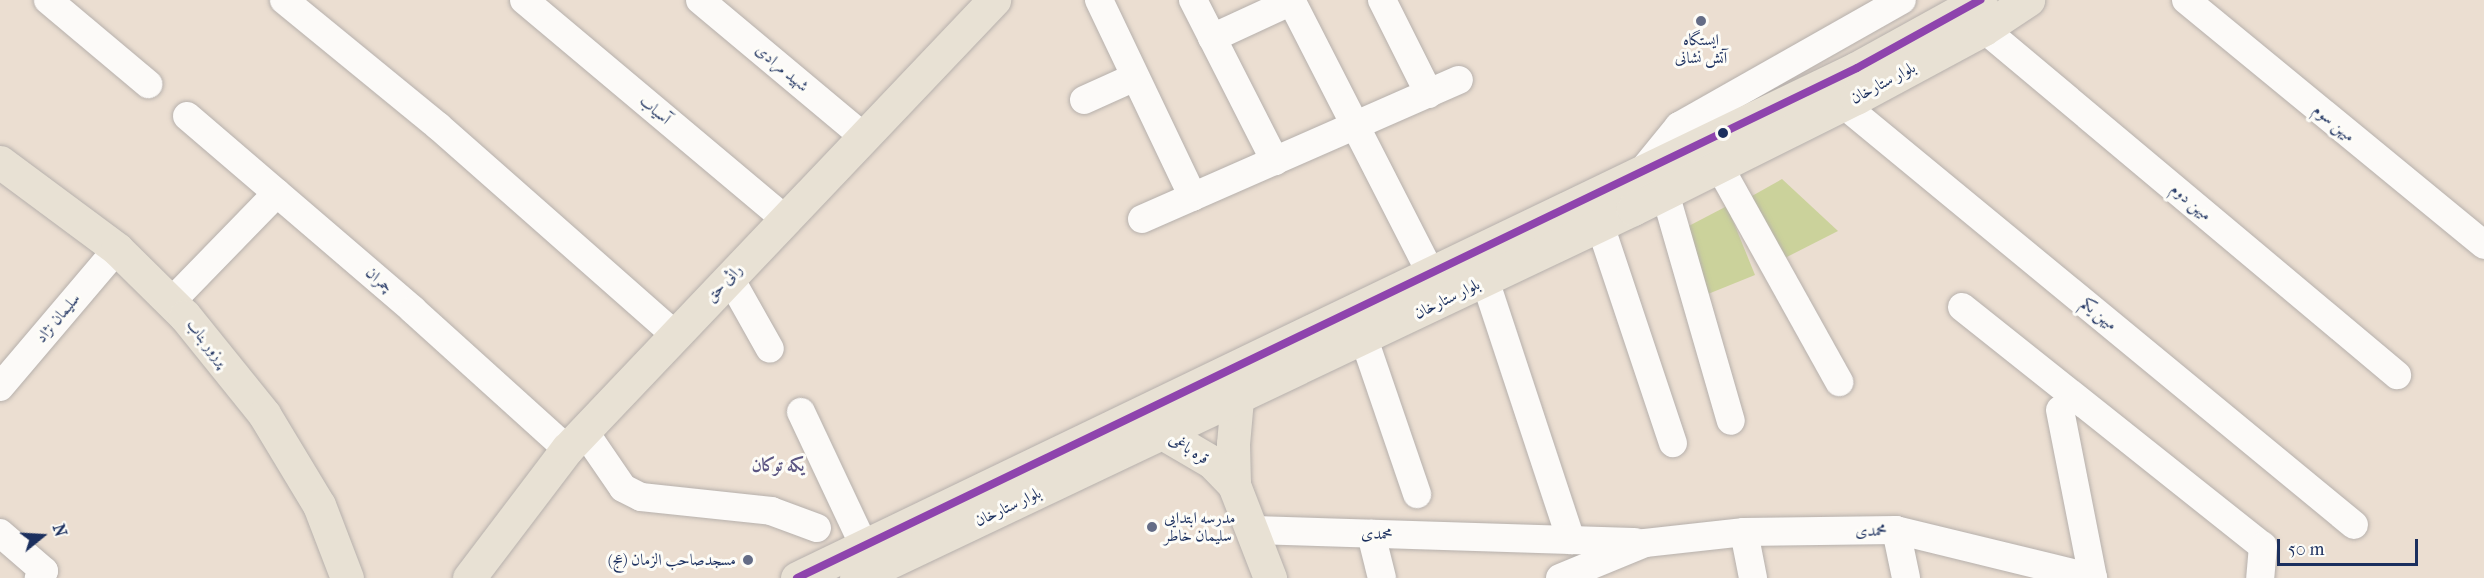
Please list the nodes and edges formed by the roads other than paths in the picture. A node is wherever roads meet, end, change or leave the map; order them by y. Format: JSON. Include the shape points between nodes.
{"nodes":[{"id":1,"x":48,"y":0,"type":"edge"},
{"id":2,"x":284,"y":0,"type":"edge"},
{"id":3,"x":524,"y":0,"type":"edge"},
{"id":4,"x":700,"y":0,"type":"edge"},
{"id":5,"x":994,"y":0,"type":"edge"},
{"id":6,"x":1099,"y":0,"type":"edge"},
{"id":7,"x":1193,"y":0,"type":"edge"},
{"id":8,"x":1382,"y":0,"type":"edge"},
{"id":9,"x":1902,"y":0,"type":"edge"},
{"id":10,"x":2028,"y":0,"type":"edge"},
{"id":11,"x":2186,"y":0,"type":"edge"},
{"id":12,"x":1292,"y":1,"type":"edge"},
{"id":13,"x":1982,"y":15,"type":"edge"},
{"id":14,"x":1212,"y":38,"type":"junction"},
{"id":15,"x":1136,"y":77,"type":"junction"},
{"id":16,"x":1460,"y":80,"type":"dead end"},
{"id":17,"x":148,"y":84,"type":"dead end"},
{"id":18,"x":1429,"y":94,"type":"junction"},
{"id":19,"x":1084,"y":100,"type":"dead end"},
{"id":20,"x":1843,"y":104,"type":"junction"},
{"id":21,"x":188,"y":116,"type":"dead end"},
{"id":22,"x":1357,"y":125,"type":"junction"},
{"id":23,"x":864,"y":137,"type":"junction"},
{"id":24,"x":1712,"y":154,"type":"junction"},
{"id":25,"x":1275,"y":161,"type":"junction"},
{"id":26,"x":0,"y":162,"type":"edge"},
{"id":27,"x":1640,"y":172,"type":"junction"},
{"id":28,"x":277,"y":193,"type":"junction"},
{"id":29,"x":1665,"y":193,"type":"junction"},
{"id":30,"x":1193,"y":197,"type":"junction"},
{"id":31,"x":785,"y":219,"type":"junction"},
{"id":32,"x":1143,"y":219,"type":"dead end"},
{"id":33,"x":1600,"y":225,"type":"junction"},
{"id":34,"x":2484,"y":245,"type":"edge"},
{"id":35,"x":117,"y":249,"type":"junction"},
{"id":36,"x":1431,"y":273,"type":"junction"},
{"id":37,"x":730,"y":278,"type":"junction"},
{"id":38,"x":1485,"y":280,"type":"junction"},
{"id":39,"x":171,"y":302,"type":"junction"},
{"id":40,"x":1962,"y":307,"type":"dead end"},
{"id":41,"x":674,"y":334,"type":"junction"},
{"id":42,"x":1364,"y":339,"type":"junction"},
{"id":43,"x":770,"y":349,"type":"dead end"},
{"id":44,"x":6,"y":369,"type":"edge"},
{"id":45,"x":2397,"y":375,"type":"dead end"},
{"id":46,"x":1839,"y":382,"type":"dead end"},
{"id":47,"x":1232,"y":386,"type":"junction"},
{"id":48,"x":2060,"y":410,"type":"dead end"},
{"id":49,"x":801,"y":412,"type":"dead end"},
{"id":50,"x":1158,"y":420,"type":"junction"},
{"id":51,"x":1731,"y":421,"type":"dead end"},
{"id":52,"x":576,"y":440,"type":"junction"},
{"id":53,"x":1673,"y":443,"type":"dead end"},
{"id":54,"x":1234,"y":485,"type":"junction"},
{"id":55,"x":1417,"y":494,"type":"dead end"},
{"id":56,"x":2354,"y":525,"type":"dead end"},
{"id":57,"x":817,"y":528,"type":"dead end"},
{"id":58,"x":1253,"y":530,"type":"junction"},
{"id":59,"x":1896,"y":530,"type":"junction"},
{"id":60,"x":1744,"y":532,"type":"junction"},
{"id":61,"x":1371,"y":534,"type":"junction"},
{"id":62,"x":6,"y":539,"type":"edge"},
{"id":63,"x":1571,"y":540,"type":"junction"},
{"id":64,"x":1645,"y":543,"type":"junction"},
{"id":65,"x":864,"y":546,"type":"junction"},
{"id":66,"x":2045,"y":572,"type":"edge"},
{"id":67,"x":39,"y":578,"type":"edge"},
{"id":68,"x":347,"y":578,"type":"edge"},
{"id":69,"x":469,"y":578,"type":"edge"},
{"id":70,"x":797,"y":578,"type":"edge"},
{"id":71,"x":856,"y":578,"type":"edge"},
{"id":72,"x":1270,"y":578,"type":"edge"},
{"id":73,"x":1382,"y":578,"type":"edge"},
{"id":74,"x":1560,"y":578,"type":"edge"},
{"id":75,"x":1753,"y":578,"type":"edge"},
{"id":76,"x":1906,"y":578,"type":"edge"},
{"id":77,"x":2093,"y":578,"type":"edge"},
{"id":78,"x":2260,"y":578,"type":"edge"}],
"edges":[{"from":1,"to":17,"type":"street"},
{"from":2,"to":41,"type":"street","via":[[438,126]]},
{"from":3,"to":31,"type":"street","name":"آسیاب"},
{"from":4,"to":23,"type":"street","name":"شهید مرادی"},
{"from":5,"to":23,"type":"main road","name":"راثی حق"},
{"from":6,"to":15,"type":"street"},
{"from":7,"to":14,"type":"street"},
{"from":8,"to":18,"type":"street"},
{"from":9,"to":27,"type":"street","via":[[1679,126]]},
{"from":10,"to":13,"type":"main road","name":"بلوار ستارخان"},
{"from":11,"to":34,"type":"street","name":"میهن سوم"},
{"from":12,"to":14,"type":"street"},
{"from":12,"to":22,"type":"street"},
{"from":13,"to":20,"type":"main road","name":"بلوار ستارخان"},
{"from":13,"to":24,"type":"main road","name":"بلوار ستارخان","via":[[1857,68]]},
{"from":13,"to":45,"type":"street","name":"میهن دوم"},
{"from":14,"to":25,"type":"street"},
{"from":15,"to":19,"type":"street"},
{"from":15,"to":30,"type":"street"},
{"from":16,"to":18,"type":"street"},
{"from":18,"to":22,"type":"street"},
{"from":20,"to":24,"type":"main road","name":"بلوار ستارخان"},
{"from":20,"to":56,"type":"street","name":"میهن یکم"},
{"from":21,"to":28,"type":"street","name":"چمران"},
{"from":22,"to":25,"type":"street"},
{"from":22,"to":36,"type":"street"},
{"from":23,"to":31,"type":"main road","name":"راثی حق"},
{"from":24,"to":27,"type":"main road","name":"بلوار ستارخان"},
{"from":24,"to":29,"type":"main road","name":"بلوار ستارخان"},
{"from":24,"to":46,"type":"street"},
{"from":25,"to":30,"type":"street"},
{"from":26,"to":35,"type":"main road","name":"پرزور بناب"},
{"from":27,"to":36,"type":"main road","name":"بلوار ستارخان"},
{"from":28,"to":39,"type":"street"},
{"from":28,"to":52,"type":"street","name":"چمران","via":[[413,310]]},
{"from":29,"to":33,"type":"main road","name":"بلوار ستارخان"},
{"from":29,"to":51,"type":"street"},
{"from":30,"to":32,"type":"street"},
{"from":31,"to":37,"type":"main road","name":"راثی حق"},
{"from":33,"to":38,"type":"main road","name":"بلوار ستارخان"},
{"from":33,"to":53,"type":"street"},
{"from":35,"to":39,"type":"main road","name":"پرزور بناب"},
{"from":35,"to":44,"type":"street","name":"سلیمان نژاد"},
{"from":36,"to":47,"type":"main road","name":"بلوار ستارخان"},
{"from":37,"to":41,"type":"main road","name":"راثی حق"},
{"from":37,"to":43,"type":"street"},
{"from":38,"to":42,"type":"main road","name":"بلوار ستارخان"},
{"from":38,"to":63,"type":"street"},
{"from":39,"to":68,"type":"main road","name":"پرزور بناب","via":[[264,414],[319,506]]},
{"from":40,"to":78,"type":"street","via":[[2264,546]]},
{"from":41,"to":52,"type":"main road","name":"راثی حق"},
{"from":42,"to":47,"type":"main road","name":"بلوار ستارخان"},
{"from":42,"to":55,"type":"street"},
{"from":47,"to":50,"type":"main road","name":"بلوار ستارخان"},
{"from":47,"to":54,"type":"main road","name":"قره باغی"},
{"from":48,"to":77,"type":"street"},
{"from":49,"to":65,"type":"street"},
{"from":50,"to":54,"type":"main road","name":"قره باغی","via":[[1212,462]]},
{"from":50,"to":65,"type":"main road","name":"بلوار ستارخان"},
{"from":50,"to":71,"type":"main road","name":"بلوار ستارخان"},
{"from":52,"to":57,"type":"street","name":"چمران","via":[[623,488],[641,497],[771,511]]},
{"from":52,"to":69,"type":"main road","name":"راثی حق"},
{"from":54,"to":58,"type":"main road","name":"قره باغی"},
{"from":58,"to":61,"type":"street","name":"محمدی"},
{"from":58,"to":72,"type":"main road","name":"قره باغی"},
{"from":59,"to":60,"type":"street","name":"محمدی"},
{"from":59,"to":66,"type":"street","name":"محمدی"},
{"from":59,"to":76,"type":"street"},
{"from":60,"to":64,"type":"street","name":"محمدی"},
{"from":60,"to":75,"type":"street"},
{"from":61,"to":63,"type":"street","name":"محمدی"},
{"from":61,"to":73,"type":"street"},
{"from":62,"to":67,"type":"street","via":[[44,571]]},
{"from":63,"to":64,"type":"street","name":"محمدی"},
{"from":64,"to":74,"type":"street","name":"محمدی"},
{"from":65,"to":70,"type":"main road","name":"بلوار ستارخان"},
{"from":66,"to":77,"type":"street","name":"محمدی"}]}
